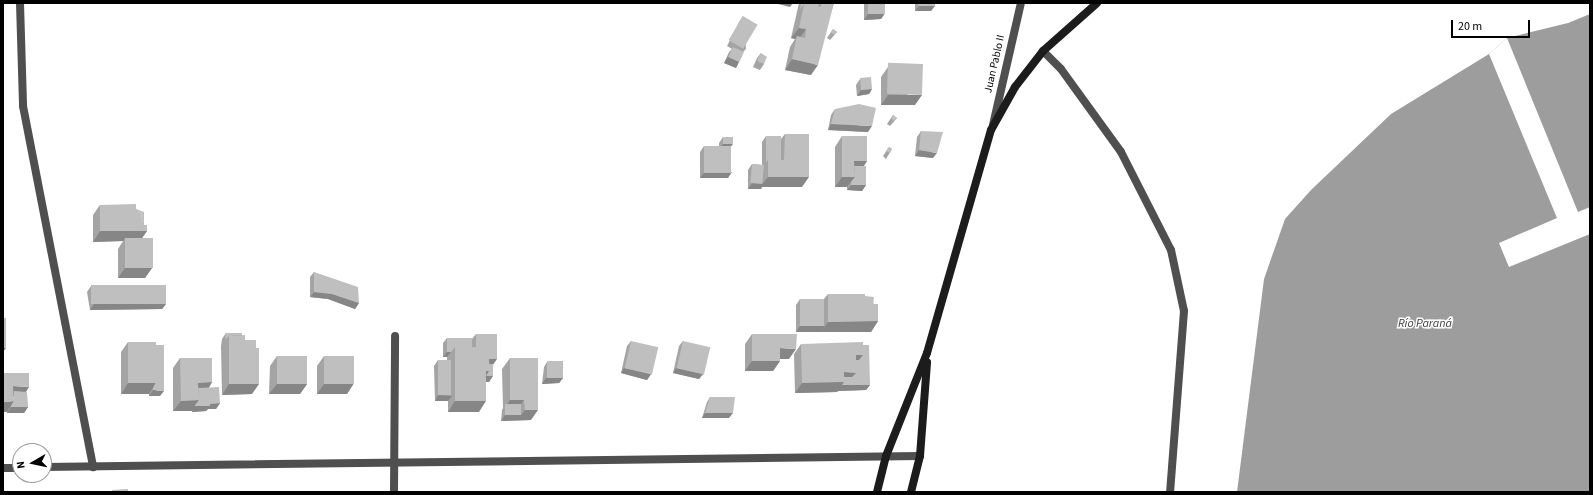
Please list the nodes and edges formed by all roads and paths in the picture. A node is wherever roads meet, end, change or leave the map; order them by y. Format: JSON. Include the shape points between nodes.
{"nodes":[{"id":1,"x":20,"y":3,"type":"edge"},
{"id":2,"x":1021,"y":3,"type":"edge"},
{"id":3,"x":1096,"y":3,"type":"edge"},
{"id":4,"x":1043,"y":50,"type":"junction"},
{"id":5,"x":991,"y":130,"type":"junction"},
{"id":6,"x":395,"y":336,"type":"dead end"},
{"id":7,"x":927,"y":353,"type":"junction"},
{"id":8,"x":886,"y":456,"type":"junction"},
{"id":9,"x":920,"y":456,"type":"junction"},
{"id":10,"x":394,"y":463,"type":"junction"},
{"id":11,"x":52,"y":467,"type":"edge"},
{"id":12,"x":93,"y":467,"type":"junction"},
{"id":13,"x":394,"y":492,"type":"edge"},
{"id":14,"x":877,"y":492,"type":"edge"},
{"id":15,"x":911,"y":492,"type":"edge"},
{"id":16,"x":1170,"y":492,"type":"edge"}],
"edges":[{"from":1,"to":12,"type":"street","via":[[23,106]]},
{"from":2,"to":5,"type":"street","name":"Juan Pablo II"},
{"from":3,"to":4,"type":"main road"},
{"from":4,"to":5,"type":"main road","via":[[1015,87]]},
{"from":4,"to":16,"type":"street","via":[[1061,69],[1121,152],[1170,250],[1184,311]]},
{"from":5,"to":7,"type":"main road"},
{"from":6,"to":10,"type":"street"},
{"from":7,"to":8,"type":"main road"},
{"from":7,"to":9,"type":"main road"},
{"from":8,"to":9,"type":"street"},
{"from":8,"to":10,"type":"street"},
{"from":8,"to":14,"type":"main road"},
{"from":9,"to":15,"type":"main road"},
{"from":10,"to":12,"type":"street"},
{"from":10,"to":13,"type":"street"},
{"from":11,"to":12,"type":"street"}]}
